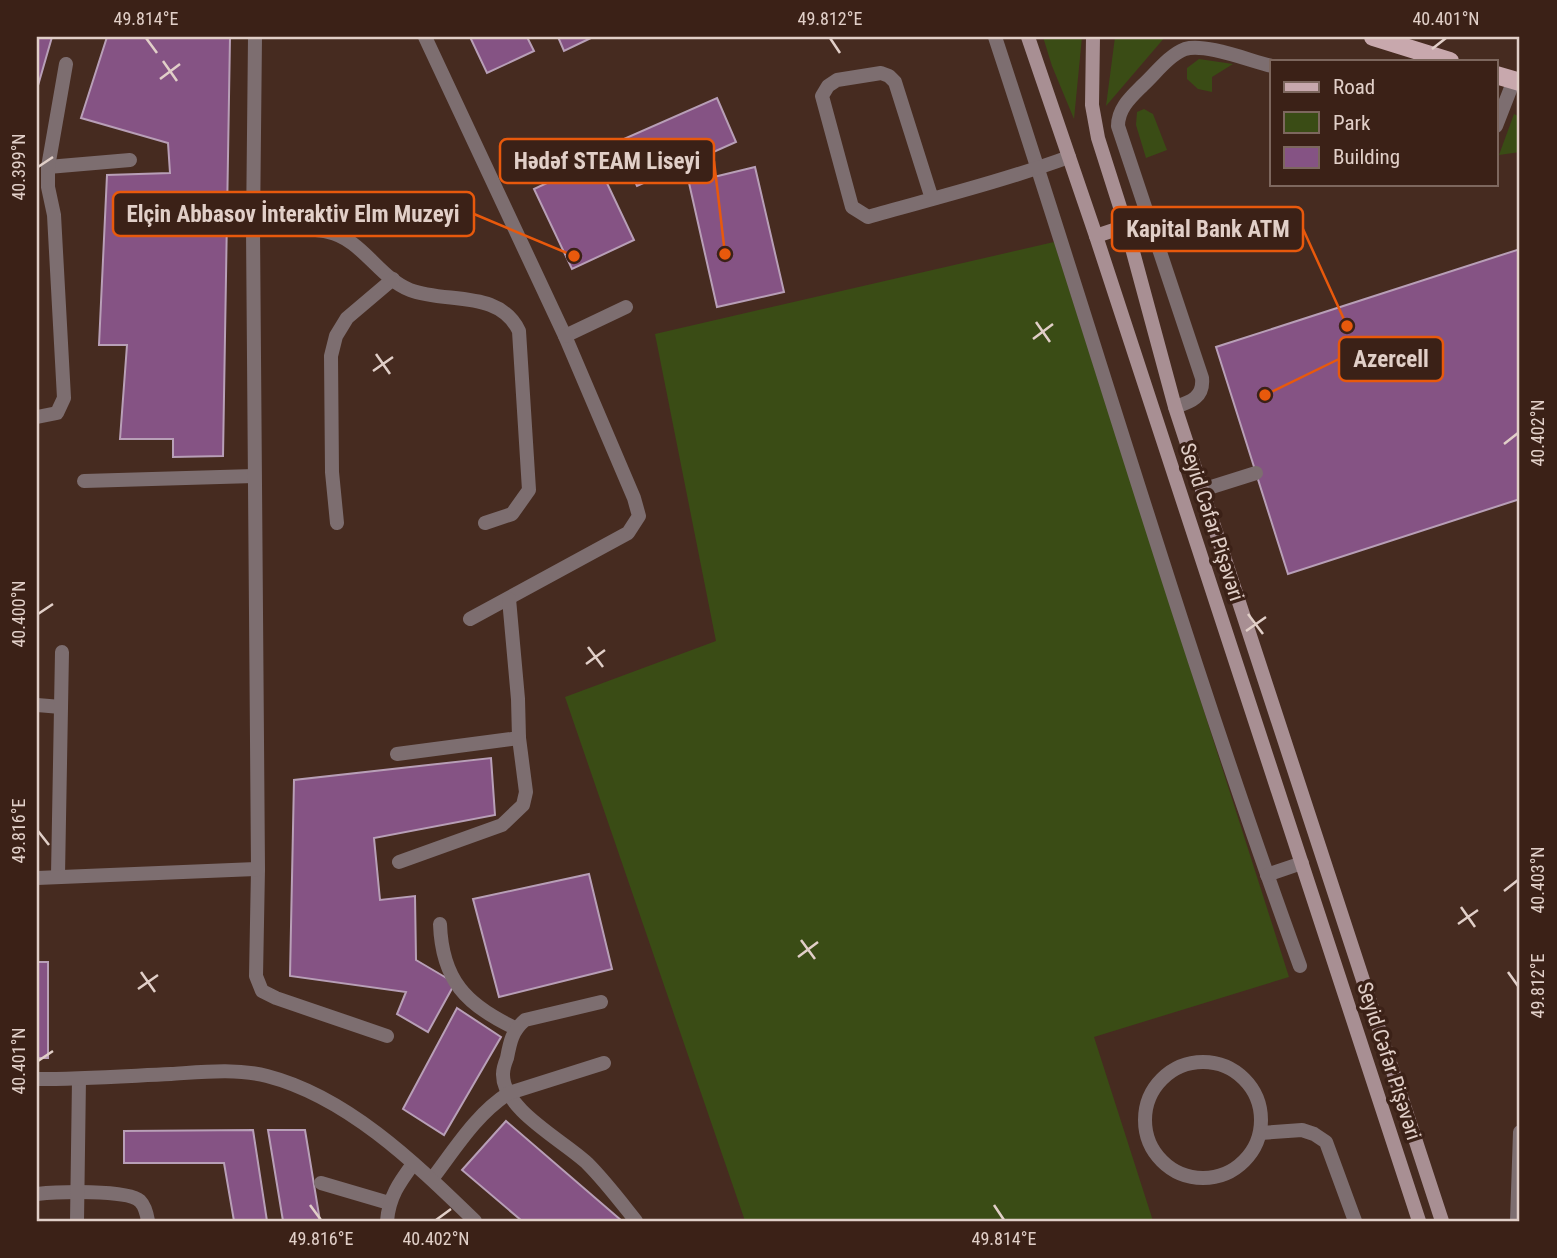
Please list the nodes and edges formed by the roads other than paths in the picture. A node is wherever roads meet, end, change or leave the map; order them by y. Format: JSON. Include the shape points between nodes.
{"nodes":[{"id":1,"x":255,"y":37,"type":"edge"},
{"id":2,"x":425,"y":37,"type":"edge"},
{"id":3,"x":995,"y":37,"type":"edge"},
{"id":4,"x":1028,"y":37,"type":"edge"},
{"id":5,"x":1093,"y":37,"type":"edge"},
{"id":6,"x":1373,"y":37,"type":"edge"},
{"id":7,"x":1447,"y":60,"type":"edge"},
{"id":8,"x":66,"y":64,"type":"dead end"},
{"id":9,"x":1270,"y":65,"type":"edge"},
{"id":10,"x":1498,"y":76,"type":"edge"},
{"id":11,"x":1517,"y":81,"type":"edge"},
{"id":12,"x":1498,"y":122,"type":"edge"},
{"id":13,"x":1069,"y":157,"type":"junction"},
{"id":14,"x":130,"y":160,"type":"dead end"},
{"id":15,"x":48,"y":167,"type":"junction"},
{"id":16,"x":1038,"y":168,"type":"junction"},
{"id":17,"x":932,"y":199,"type":"junction"},
{"id":18,"x":1126,"y":226,"type":"junction"},
{"id":19,"x":253,"y":229,"type":"junction"},
{"id":20,"x":1096,"y":236,"type":"junction"},
{"id":21,"x":393,"y":279,"type":"junction"},
{"id":22,"x":626,"y":307,"type":"dead end"},
{"id":23,"x":565,"y":337,"type":"junction"},
{"id":24,"x":1175,"y":407,"type":"junction"},
{"id":25,"x":37,"y":417,"type":"edge"},
{"id":26,"x":1256,"y":473,"type":"dead end"},
{"id":27,"x":254,"y":477,"type":"junction"},
{"id":28,"x":84,"y":481,"type":"dead end"},
{"id":29,"x":1202,"y":490,"type":"junction"},
{"id":30,"x":337,"y":523,"type":"dead end"},
{"id":31,"x":485,"y":523,"type":"dead end"},
{"id":32,"x":509,"y":600,"type":"junction"},
{"id":33,"x":470,"y":619,"type":"dead end"},
{"id":34,"x":62,"y":652,"type":"dead end"},
{"id":35,"x":37,"y":705,"type":"edge"},
{"id":36,"x":61,"y":706,"type":"junction"},
{"id":37,"x":519,"y":738,"type":"junction"},
{"id":38,"x":397,"y":754,"type":"dead end"},
{"id":39,"x":398,"y":862,"type":"dead end"},
{"id":40,"x":1302,"y":863,"type":"junction"},
{"id":41,"x":258,"y":869,"type":"junction"},
{"id":42,"x":58,"y":875,"type":"junction"},
{"id":43,"x":1267,"y":875,"type":"junction"},
{"id":44,"x":37,"y":878,"type":"edge"},
{"id":45,"x":440,"y":924,"type":"dead end"},
{"id":46,"x":1300,"y":966,"type":"dead end"},
{"id":47,"x":601,"y":1002,"type":"dead end"},
{"id":48,"x":515,"y":1028,"type":"junction"},
{"id":49,"x":387,"y":1036,"type":"dead end"},
{"id":50,"x":604,"y":1063,"type":"dead end"},
{"id":51,"x":37,"y":1079,"type":"edge"},
{"id":52,"x":79,"y":1079,"type":"junction"},
{"id":53,"x":509,"y":1093,"type":"junction"},
{"id":54,"x":1520,"y":1132,"type":"edge"},
{"id":55,"x":1260,"y":1133,"type":"junction"},
{"id":56,"x":413,"y":1164,"type":"junction"},
{"id":57,"x":432,"y":1179,"type":"junction"},
{"id":58,"x":321,"y":1183,"type":"dead end"},
{"id":59,"x":76,"y":1191,"type":"junction"},
{"id":60,"x":37,"y":1194,"type":"edge"},
{"id":61,"x":389,"y":1203,"type":"junction"},
{"id":62,"x":77,"y":1221,"type":"edge"},
{"id":63,"x":148,"y":1221,"type":"edge"},
{"id":64,"x":387,"y":1221,"type":"edge"},
{"id":65,"x":475,"y":1221,"type":"edge"},
{"id":66,"x":636,"y":1221,"type":"edge"},
{"id":67,"x":1355,"y":1221,"type":"edge"},
{"id":68,"x":1419,"y":1221,"type":"edge"},
{"id":69,"x":1441,"y":1221,"type":"edge"},
{"id":70,"x":1517,"y":1221,"type":"edge"}],
"edges":[{"from":1,"to":19,"type":"street"},
{"from":2,"to":23,"type":"street"},
{"from":3,"to":16,"type":"street"},
{"from":4,"to":13,"type":"street","name":"Seyid Cəfər Pişəvəri"},
{"from":5,"to":18,"type":"street","name":"Seyid Cəfər Pişəvəri","via":[[1092,105]]},
{"from":6,"to":7,"type":"main road"},
{"from":8,"to":15,"type":"street"},
{"from":9,"to":24,"type":"street","via":[[1202,48],[1185,50],[1137,91],[1118,119],[1202,378],[1199,395]]},
{"from":10,"to":11,"type":"main road"},
{"from":11,"to":12,"type":"street"},
{"from":13,"to":16,"type":"street"},
{"from":13,"to":20,"type":"street","name":"Seyid Cəfər Pişəvəri"},
{"from":14,"to":15,"type":"street"},
{"from":15,"to":25,"type":"street","via":[[64,398],[57,413]]},
{"from":16,"to":17,"type":"street"},
{"from":16,"to":43,"type":"street"},
{"from":17,"to":17,"type":"street","via":[[868,216],[852,207],[822,96],[828,86],[836,80],[881,74],[895,82]]},
{"from":18,"to":20,"type":"street"},
{"from":18,"to":24,"type":"street","name":"Seyid Cəfər Pişəvəri"},
{"from":19,"to":21,"type":"street","via":[[328,232],[355,246]]},
{"from":19,"to":27,"type":"street"},
{"from":20,"to":40,"type":"street","name":"Seyid Cəfər Pişəvəri"},
{"from":21,"to":30,"type":"street","via":[[347,318],[335,336],[331,356],[332,472]]},
{"from":21,"to":31,"type":"street","via":[[418,293],[493,304],[514,319],[519,331],[529,490],[512,513]]},
{"from":22,"to":23,"type":"street"},
{"from":23,"to":32,"type":"street","via":[[639,516],[628,533]]},
{"from":24,"to":29,"type":"street","name":"Seyid Cəfər Pişəvəri"},
{"from":26,"to":29,"type":"street"},
{"from":27,"to":28,"type":"street"},
{"from":27,"to":41,"type":"street"},
{"from":29,"to":69,"type":"street","name":"Seyid Cəfər Pişəvəri"},
{"from":32,"to":33,"type":"street"},
{"from":32,"to":37,"type":"street"},
{"from":34,"to":36,"type":"street"},
{"from":35,"to":36,"type":"street"},
{"from":36,"to":42,"type":"street"},
{"from":37,"to":38,"type":"street"},
{"from":37,"to":39,"type":"street","via":[[526,792],[523,805],[510,820]]},
{"from":40,"to":43,"type":"street"},
{"from":40,"to":68,"type":"street","name":"Seyid Cəfər Pişəvəri"},
{"from":41,"to":42,"type":"street"},
{"from":41,"to":49,"type":"street","via":[[256,976],[262,991]]},
{"from":42,"to":44,"type":"street"},
{"from":43,"to":46,"type":"street"},
{"from":45,"to":48,"type":"street","via":[[446,967],[463,992],[482,1010]]},
{"from":47,"to":48,"type":"street","via":[[525,1020]]},
{"from":48,"to":53,"type":"street","via":[[503,1075]]},
{"from":50,"to":53,"type":"street"},
{"from":51,"to":52,"type":"street"},
{"from":52,"to":56,"type":"street","via":[[225,1071],[266,1076],[348,1112]]},
{"from":52,"to":59,"type":"street"},
{"from":53,"to":57,"type":"street","via":[[482,1113]]},
{"from":53,"to":66,"type":"street","via":[[521,1110],[603,1179]]},
{"from":54,"to":70,"type":"street"},
{"from":55,"to":55,"type":"street","via":[[1262,1119],[1255,1092],[1224,1065],[1182,1065],[1159,1081],[1146,1106],[1146,1134],[1152,1147],[1170,1168],[1183,1175],[1211,1178],[1224,1174],[1247,1158]]},
{"from":55,"to":67,"type":"street","via":[[1301,1130],[1326,1142]]},
{"from":56,"to":57,"type":"street"},
{"from":56,"to":61,"type":"street"},
{"from":57,"to":65,"type":"street"},
{"from":58,"to":61,"type":"street"},
{"from":59,"to":60,"type":"street"},
{"from":59,"to":62,"type":"street"},
{"from":59,"to":63,"type":"street","via":[[132,1197],[141,1202]]},
{"from":61,"to":64,"type":"street"}]}
